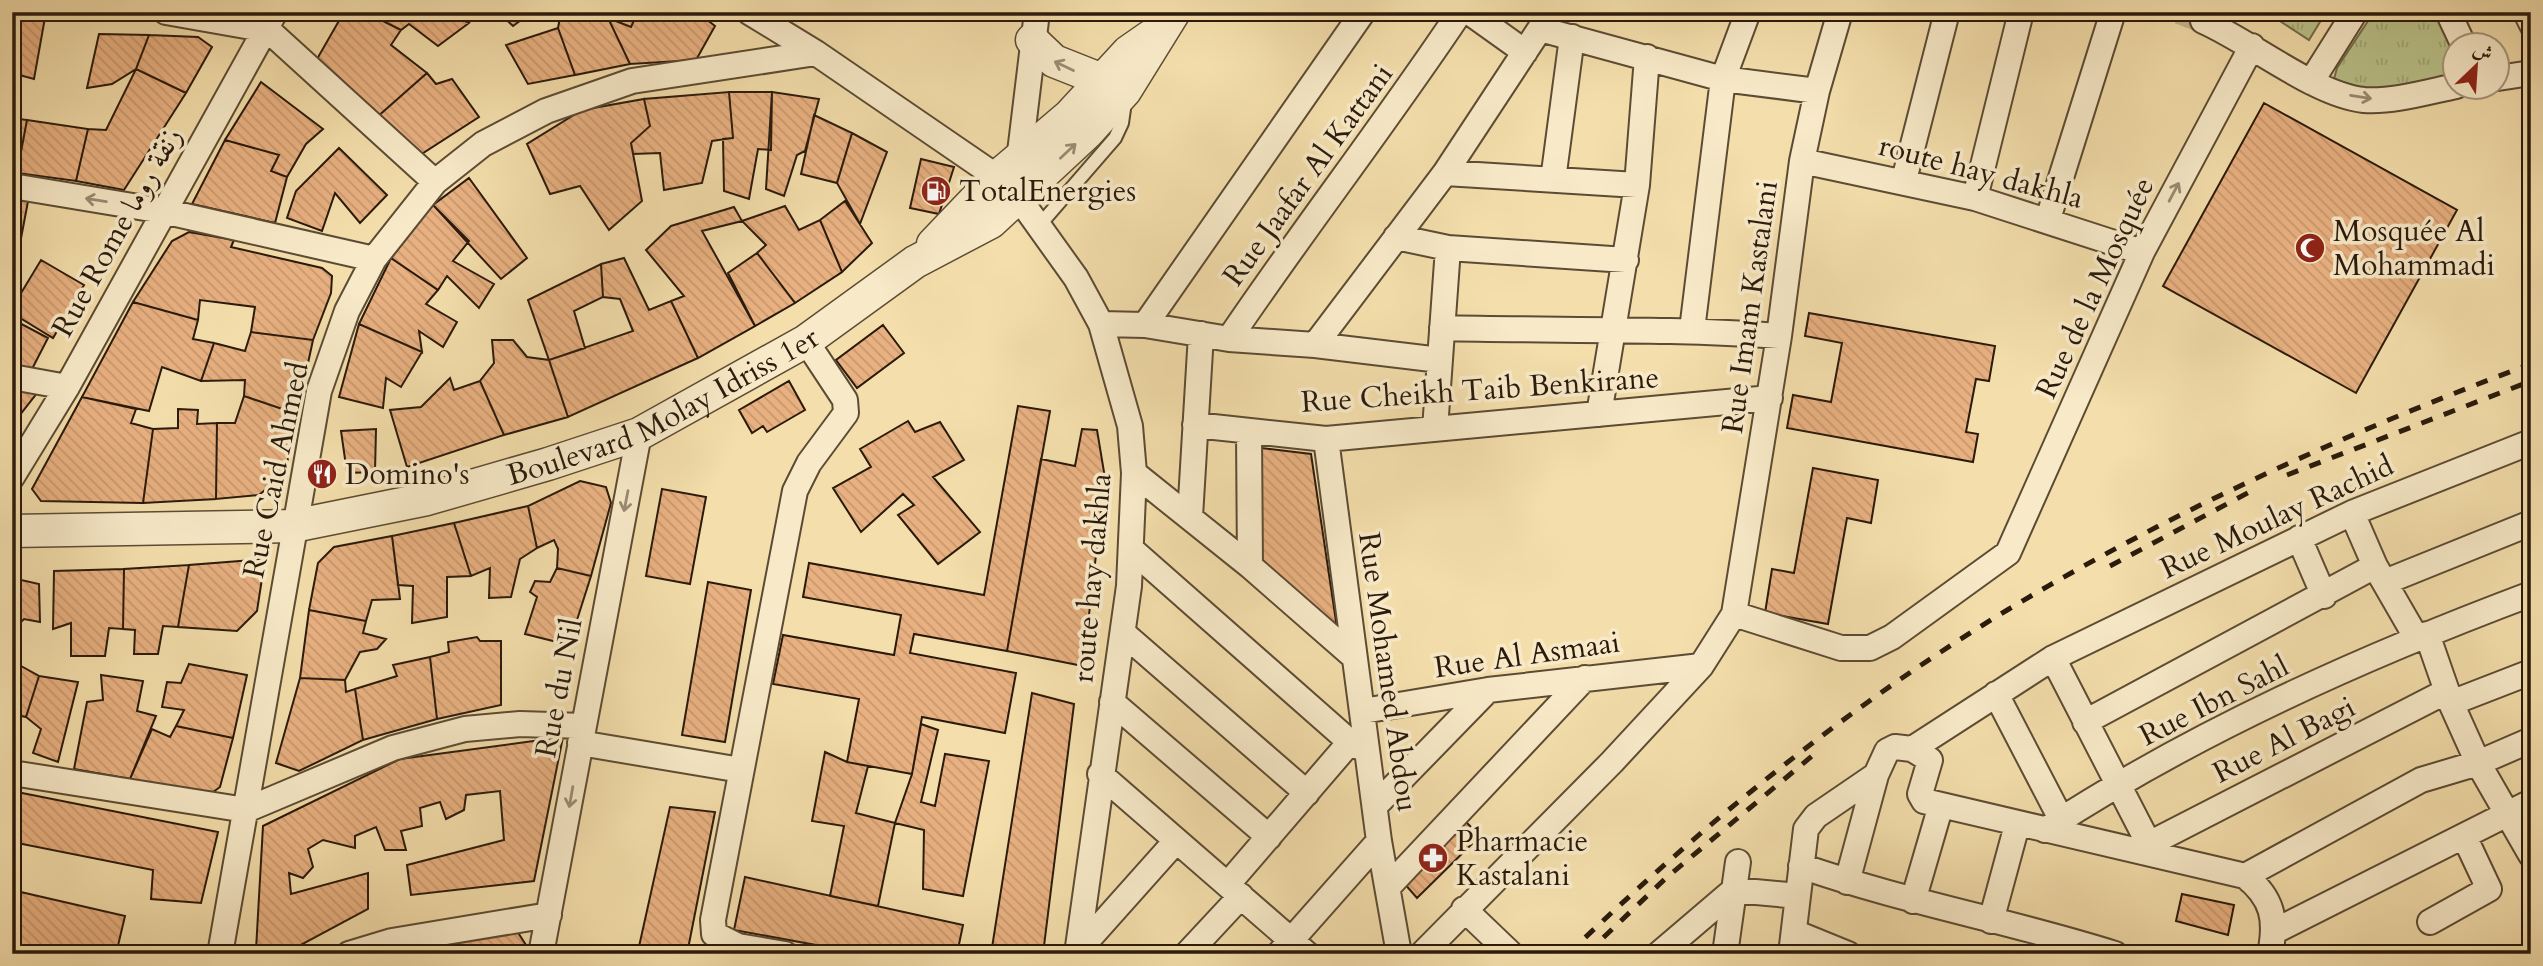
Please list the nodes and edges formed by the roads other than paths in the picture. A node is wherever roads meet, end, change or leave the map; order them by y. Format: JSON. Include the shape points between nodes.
{"nodes":[{"id":1,"x":166,"y":12,"type":"edge"},
{"id":2,"x":749,"y":12,"type":"edge"},
{"id":3,"x":1363,"y":12,"type":"edge"},
{"id":4,"x":1460,"y":12,"type":"edge"},
{"id":5,"x":1469,"y":12,"type":"edge"},
{"id":6,"x":1748,"y":12,"type":"edge"},
{"id":7,"x":1840,"y":12,"type":"edge"},
{"id":8,"x":1947,"y":12,"type":"edge"},
{"id":9,"x":2021,"y":12,"type":"edge"},
{"id":10,"x":2113,"y":12,"type":"edge"},
{"id":11,"x":2355,"y":12,"type":"edge"},
{"id":12,"x":2448,"y":12,"type":"edge"},
{"id":13,"x":2519,"y":12,"type":"edge"},
{"id":14,"x":276,"y":18,"type":"edge"},
{"id":15,"x":2212,"y":20,"type":"tunnel mouth"},
{"id":16,"x":1167,"y":21,"type":"edge"},
{"id":17,"x":1546,"y":21,"type":"edge"},
{"id":18,"x":1035,"y":26,"type":"edge"},
{"id":19,"x":2457,"y":32,"type":"edge"},
{"id":20,"x":2531,"y":36,"type":"edge"},
{"id":21,"x":1572,"y":37,"type":"junction"},
{"id":22,"x":2252,"y":47,"type":"junction"},
{"id":23,"x":1525,"y":52,"type":"junction"},
{"id":24,"x":816,"y":53,"type":"junction"},
{"id":25,"x":1647,"y":57,"type":"junction"},
{"id":26,"x":2531,"y":73,"type":"edge"},
{"id":27,"x":2512,"y":76,"type":"edge"},
{"id":28,"x":1723,"y":79,"type":"junction"},
{"id":29,"x":2311,"y":82,"type":"junction"},
{"id":30,"x":1114,"y":86,"type":"junction"},
{"id":31,"x":2442,"y":89,"type":"edge"},
{"id":32,"x":1817,"y":91,"type":"junction"},
{"id":33,"x":1802,"y":161,"type":"junction"},
{"id":34,"x":1445,"y":173,"type":"junction"},
{"id":35,"x":1011,"y":179,"type":"junction"},
{"id":36,"x":1553,"y":180,"type":"junction"},
{"id":37,"x":1904,"y":180,"type":"junction"},
{"id":38,"x":435,"y":182,"type":"junction"},
{"id":39,"x":1637,"y":185,"type":"junction"},
{"id":40,"x":12,"y":186,"type":"edge"},
{"id":41,"x":1975,"y":198,"type":"junction"},
{"id":42,"x":163,"y":211,"type":"junction"},
{"id":43,"x":2048,"y":219,"type":"junction"},
{"id":44,"x":1037,"y":228,"type":"junction"},
{"id":45,"x":1396,"y":237,"type":"junction"},
{"id":46,"x":1448,"y":248,"type":"junction"},
{"id":47,"x":2142,"y":252,"type":"junction"},
{"id":48,"x":374,"y":259,"type":"junction"},
{"id":49,"x":1626,"y":260,"type":"junction"},
{"id":50,"x":1101,"y":324,"type":"junction"},
{"id":51,"x":1144,"y":325,"type":"junction"},
{"id":52,"x":1442,"y":328,"type":"junction"},
{"id":53,"x":1692,"y":330,"type":"junction"},
{"id":54,"x":1614,"y":332,"type":"junction"},
{"id":55,"x":1200,"y":334,"type":"junction"},
{"id":56,"x":1779,"y":336,"type":"junction"},
{"id":57,"x":1230,"y":338,"type":"junction"},
{"id":58,"x":806,"y":341,"type":"junction"},
{"id":59,"x":1315,"y":345,"type":"junction"},
{"id":60,"x":1440,"y":360,"type":"junction"},
{"id":61,"x":12,"y":377,"type":"edge"},
{"id":62,"x":66,"y":387,"type":"junction"},
{"id":63,"x":1770,"y":398,"type":"junction"},
{"id":64,"x":1599,"y":414,"type":"junction"},
{"id":65,"x":1195,"y":425,"type":"junction"},
{"id":66,"x":1435,"y":429,"type":"junction"},
{"id":67,"x":1249,"y":433,"type":"junction"},
{"id":68,"x":639,"y":434,"type":"junction"},
{"id":69,"x":1325,"y":439,"type":"junction"},
{"id":70,"x":2531,"y":442,"type":"edge"},
{"id":71,"x":1135,"y":473,"type":"junction"},
{"id":72,"x":12,"y":477,"type":"edge"},
{"id":73,"x":2352,"y":513,"type":"junction"},
{"id":74,"x":1190,"y":517,"type":"junction"},
{"id":75,"x":2531,"y":523,"type":"edge"},
{"id":76,"x":293,"y":526,"type":"junction"},
{"id":77,"x":12,"y":531,"type":"edge"},
{"id":78,"x":2299,"y":538,"type":"junction"},
{"id":79,"x":1131,"y":549,"type":"junction"},
{"id":80,"x":1250,"y":566,"type":"junction"},
{"id":81,"x":2380,"y":574,"type":"junction"},
{"id":82,"x":2531,"y":594,"type":"edge"},
{"id":83,"x":2324,"y":596,"type":"junction"},
{"id":84,"x":1734,"y":614,"type":"junction"},
{"id":85,"x":1123,"y":632,"type":"junction"},
{"id":86,"x":2421,"y":635,"type":"junction"},
{"id":87,"x":1353,"y":656,"type":"junction"},
{"id":88,"x":2053,"y":658,"type":"junction"},
{"id":89,"x":1700,"y":666,"type":"junction"},
{"id":90,"x":2531,"y":672,"type":"edge"},
{"id":91,"x":1585,"y":678,"type":"junction"},
{"id":92,"x":1488,"y":690,"type":"junction"},
{"id":93,"x":1996,"y":694,"type":"junction"},
{"id":94,"x":2449,"y":697,"type":"junction"},
{"id":95,"x":1112,"y":702,"type":"junction"},
{"id":96,"x":1363,"y":711,"type":"junction"},
{"id":97,"x":2085,"y":722,"type":"junction"},
{"id":98,"x":582,"y":735,"type":"junction"},
{"id":99,"x":2531,"y":740,"type":"edge"},
{"id":100,"x":1359,"y":746,"type":"junction"},
{"id":101,"x":1901,"y":748,"type":"junction"},
{"id":102,"x":2478,"y":763,"type":"junction"},
{"id":103,"x":741,"y":770,"type":"junction"},
{"id":104,"x":12,"y":772,"type":"edge"},
{"id":105,"x":1100,"y":774,"type":"junction"},
{"id":106,"x":1876,"y":775,"type":"junction"},
{"id":107,"x":2118,"y":787,"type":"junction"},
{"id":108,"x":1307,"y":793,"type":"junction"},
{"id":109,"x":1931,"y":802,"type":"junction"},
{"id":110,"x":1376,"y":806,"type":"junction"},
{"id":111,"x":2520,"y":807,"type":"edge"},
{"id":112,"x":246,"y":810,"type":"junction"},
{"id":113,"x":2017,"y":825,"type":"junction"},
{"id":114,"x":2053,"y":825,"type":"junction"},
{"id":115,"x":1269,"y":837,"type":"junction"},
{"id":116,"x":2465,"y":838,"type":"junction"},
{"id":117,"x":1176,"y":841,"type":"junction"},
{"id":118,"x":1379,"y":841,"type":"junction"},
{"id":119,"x":2152,"y":849,"type":"junction"},
{"id":120,"x":2531,"y":855,"type":"edge"},
{"id":121,"x":1738,"y":862,"type":"dead end"},
{"id":122,"x":1801,"y":866,"type":"junction"},
{"id":123,"x":2245,"y":876,"type":"junction"},
{"id":124,"x":1847,"y":882,"type":"junction"},
{"id":125,"x":1389,"y":886,"type":"junction"},
{"id":126,"x":1235,"y":890,"type":"junction"},
{"id":127,"x":1734,"y":890,"type":"junction"},
{"id":128,"x":1798,"y":896,"type":"junction"},
{"id":129,"x":1913,"y":901,"type":"junction"},
{"id":130,"x":1464,"y":909,"type":"junction"},
{"id":131,"x":549,"y":915,"type":"junction"},
{"id":132,"x":1991,"y":921,"type":"junction"},
{"id":133,"x":2430,"y":922,"type":"dead end"},
{"id":134,"x":2273,"y":942,"type":"edge"},
{"id":135,"x":1793,"y":943,"type":"edge"},
{"id":136,"x":2048,"y":943,"type":"edge"},
{"id":137,"x":1293,"y":949,"type":"edge"},
{"id":138,"x":1077,"y":953,"type":"edge"},
{"id":139,"x":1510,"y":953,"type":"edge"},
{"id":140,"x":220,"y":954,"type":"edge"},
{"id":141,"x":348,"y":954,"type":"edge"},
{"id":142,"x":541,"y":954,"type":"edge"},
{"id":143,"x":785,"y":954,"type":"edge"},
{"id":144,"x":1187,"y":954,"type":"edge"},
{"id":145,"x":1399,"y":954,"type":"edge"},
{"id":146,"x":1422,"y":954,"type":"edge"},
{"id":147,"x":1659,"y":954,"type":"edge"},
{"id":148,"x":1726,"y":954,"type":"edge"},
{"id":149,"x":1848,"y":954,"type":"edge"},
{"id":150,"x":2115,"y":954,"type":"edge"}],
"edges":[{"from":1,"to":14,"type":"street"},
{"from":2,"to":24,"type":"street"},
{"from":3,"to":51,"type":"street"},
{"from":4,"to":57,"type":"street","name":"Rue Jaafar Al Kattani"},
{"from":5,"to":23,"type":"street"},
{"from":6,"to":28,"type":"street"},
{"from":7,"to":32,"type":"street","name":"Rue Imam Kastalani"},
{"from":8,"to":37,"type":"street"},
{"from":9,"to":41,"type":"street"},
{"from":10,"to":43,"type":"street"},
{"from":11,"to":29,"type":"street"},
{"from":12,"to":19,"type":"street"},
{"from":13,"to":20,"type":"lane"},
{"from":14,"to":38,"type":"street"},
{"from":14,"to":42,"type":"street","name":"Rue Rome زنقة روما"},
{"from":15,"to":22,"type":"street"},
{"from":16,"to":30,"type":"street","name":"Boulevard Molay Idriss 1er","via":[[1128,52]]},
{"from":17,"to":21,"type":"street"},
{"from":17,"to":23,"type":"street"},
{"from":30,"to":18,"type":"street","one_way":true,"via":[[1054,61]]},
{"from":18,"to":35,"type":"street"},
{"from":21,"to":25,"type":"street"},
{"from":21,"to":36,"type":"street"},
{"from":22,"to":29,"type":"street"},
{"from":47,"to":22,"type":"street","name":"Rue de la Mosquée","one_way":true},
{"from":23,"to":34,"type":"street"},
{"from":24,"to":35,"type":"street"},
{"from":24,"to":38,"type":"street","name":"Rue Caid Ahmed","via":[[632,80],[546,111],[483,144]]},
{"from":25,"to":28,"type":"street"},
{"from":25,"to":39,"type":"street"},
{"from":26,"to":27,"type":"street"},
{"from":28,"to":32,"type":"street"},
{"from":28,"to":53,"type":"street"},
{"from":29,"to":31,"type":"street","one_way":true,"via":[[2363,100]]},
{"from":30,"to":35,"type":"street","name":"Boulevard Molay Idriss 1er"},
{"from":30,"to":44,"type":"lane","via":[[1125,113],[1115,138]]},
{"from":32,"to":33,"type":"street","name":"Rue Imam Kastalani"},
{"from":33,"to":37,"type":"street","name":"route hay dakhla"},
{"from":33,"to":56,"type":"street","name":"Rue Imam Kastalani"},
{"from":34,"to":36,"type":"street"},
{"from":34,"to":45,"type":"street"},
{"from":35,"to":44,"type":"street","name":"route hay dakhla"},
{"from":35,"to":58,"type":"street","name":"Boulevard Molay Idriss 1er","via":[[991,222],[915,262]]},
{"from":36,"to":39,"type":"street"},
{"from":37,"to":41,"type":"street","name":"route hay dakhla"},
{"from":38,"to":48,"type":"street","name":"Rue Caid Ahmed"},
{"from":39,"to":49,"type":"street"},
{"from":42,"to":40,"type":"street","one_way":true},
{"from":41,"to":43,"type":"street","name":"route hay dakhla"},
{"from":42,"to":48,"type":"street"},
{"from":42,"to":62,"type":"street","name":"Rue Rome زنقة روما"},
{"from":43,"to":47,"type":"street","name":"route hay dakhla"},
{"from":44,"to":50,"type":"street","name":"route hay dakhla","via":[[1076,278]]},
{"from":45,"to":46,"type":"street"},
{"from":45,"to":59,"type":"street"},
{"from":46,"to":49,"type":"street"},
{"from":46,"to":52,"type":"street"},
{"from":47,"to":84,"type":"street","name":"Rue de la Mosquée","via":[[2012,544],[2001,559],[1870,648],[1841,648]]},
{"from":48,"to":76,"type":"street","name":"Rue Caid Ahmed","via":[[347,311],[319,391]]},
{"from":49,"to":54,"type":"street"},
{"from":50,"to":51,"type":"street"},
{"from":50,"to":71,"type":"street","name":"route hay dakhla","via":[[1130,426]]},
{"from":51,"to":55,"type":"street"},
{"from":52,"to":54,"type":"street"},
{"from":52,"to":60,"type":"street"},
{"from":53,"to":54,"type":"street"},
{"from":53,"to":56,"type":"street"},
{"from":54,"to":64,"type":"street"},
{"from":55,"to":57,"type":"street"},
{"from":55,"to":65,"type":"street"},
{"from":56,"to":63,"type":"street","name":"Rue Imam Kastalani"},
{"from":57,"to":59,"type":"street"},
{"from":58,"to":68,"type":"street","name":"Boulevard Molay Idriss 1er"},
{"from":58,"to":103,"type":"street","via":[[845,400],[846,413],[809,463],[795,491]]},
{"from":59,"to":60,"type":"street"},
{"from":60,"to":66,"type":"street"},
{"from":61,"to":62,"type":"street"},
{"from":62,"to":72,"type":"street","name":"Rue Rome زنقة روما"},
{"from":63,"to":64,"type":"street","name":"Rue Cheikh Taib Benkirane"},
{"from":63,"to":84,"type":"street","name":"Rue Imam Kastalani"},
{"from":64,"to":66,"type":"street","name":"Rue Cheikh Taib Benkirane"},
{"from":65,"to":67,"type":"street","name":"Rue Cheikh Taib Benkirane"},
{"from":65,"to":74,"type":"street"},
{"from":66,"to":69,"type":"street","name":"Rue Cheikh Taib Benkirane"},
{"from":67,"to":69,"type":"street","name":"Rue Cheikh Taib Benkirane"},
{"from":67,"to":80,"type":"street"},
{"from":68,"to":76,"type":"street","name":"Boulevard Molay Idriss 1er","via":[[427,499]]},
{"from":68,"to":98,"type":"street","name":"Rue du Nil","one_way":true},
{"from":69,"to":87,"type":"street","name":"Rue Mohamed Abdou"},
{"from":70,"to":73,"type":"street","name":"Rue Moulay Rachid"},
{"from":71,"to":74,"type":"street"},
{"from":71,"to":79,"type":"street","name":"route hay dakhla"},
{"from":73,"to":78,"type":"street","name":"Rue Moulay Rachid"},
{"from":73,"to":81,"type":"street"},
{"from":74,"to":80,"type":"street"},
{"from":75,"to":81,"type":"street"},
{"from":76,"to":77,"type":"street","name":"Boulevard Molay Idriss 1er"},
{"from":76,"to":112,"type":"street","name":"Rue Caid Ahmed"},
{"from":78,"to":83,"type":"street"},
{"from":78,"to":88,"type":"street","name":"Rue Moulay Rachid"},
{"from":79,"to":85,"type":"street","name":"route hay dakhla"},
{"from":79,"to":100,"type":"street"},
{"from":80,"to":87,"type":"street"},
{"from":81,"to":83,"type":"street"},
{"from":81,"to":86,"type":"street"},
{"from":82,"to":86,"type":"street","name":"Rue Ibn Sahl"},
{"from":83,"to":97,"type":"street"},
{"from":84,"to":89,"type":"street"},
{"from":85,"to":95,"type":"street","name":"route hay dakhla"},
{"from":85,"to":108,"type":"street"},
{"from":86,"to":94,"type":"street"},
{"from":86,"to":107,"type":"street","name":"Rue Ibn Sahl","via":[[2224,729]]},
{"from":87,"to":96,"type":"street","name":"Rue Mohamed Abdou"},
{"from":88,"to":93,"type":"street","name":"Rue Moulay Rachid"},
{"from":88,"to":97,"type":"street"},
{"from":89,"to":91,"type":"street","name":"Rue Al Asmaai"},
{"from":89,"to":130,"type":"street","via":[[1612,762]]},
{"from":90,"to":94,"type":"street","name":"Rue Al Bagi"},
{"from":91,"to":92,"type":"street","name":"Rue Al Asmaai"},
{"from":91,"to":125,"type":"street"},
{"from":92,"to":96,"type":"street","name":"Rue Al Asmaai"},
{"from":92,"to":110,"type":"street"},
{"from":93,"to":101,"type":"street","name":"Rue Moulay Rachid"},
{"from":93,"to":114,"type":"street"},
{"from":94,"to":102,"type":"street"},
{"from":94,"to":119,"type":"street","name":"Rue Al Bagi"},
{"from":95,"to":105,"type":"street","name":"route hay dakhla"},
{"from":95,"to":115,"type":"street"},
{"from":96,"to":100,"type":"street","name":"Rue Mohamed Abdou"},
{"from":97,"to":107,"type":"street"},
{"from":98,"to":103,"type":"street"},
{"from":98,"to":112,"type":"street","via":[[520,724],[465,729],[393,748]]},
{"from":98,"to":131,"type":"street","name":"Rue du Nil","one_way":true},
{"from":99,"to":102,"type":"street"},
{"from":100,"to":108,"type":"street"},
{"from":100,"to":110,"type":"street","name":"Rue Mohamed Abdou"},
{"from":101,"to":106,"type":"street"},
{"from":101,"to":109,"type":"street","via":[[1930,760]]},
{"from":102,"to":111,"type":"street"},
{"from":102,"to":123,"type":"street","via":[[2421,780]]},
{"from":103,"to":143,"type":"street","via":[[714,934],[738,946]]},
{"from":104,"to":112,"type":"street"},
{"from":105,"to":117,"type":"street"},
{"from":105,"to":138,"type":"street","name":"route hay dakhla"},
{"from":106,"to":122,"type":"street","via":[[1810,822]]},
{"from":106,"to":124,"type":"street"},
{"from":107,"to":114,"type":"street","name":"Rue Ibn Sahl"},
{"from":107,"to":119,"type":"street"},
{"from":108,"to":115,"type":"street"},
{"from":109,"to":113,"type":"street"},
{"from":109,"to":129,"type":"street"},
{"from":110,"to":118,"type":"street","name":"Rue Mohamed Abdou"},
{"from":111,"to":116,"type":"street"},
{"from":111,"to":120,"type":"street"},
{"from":112,"to":140,"type":"street","name":"Rue Caid Ahmed"},
{"from":113,"to":114,"type":"street"},
{"from":113,"to":132,"type":"street"},
{"from":114,"to":119,"type":"street"},
{"from":115,"to":126,"type":"street"},
{"from":116,"to":133,"type":"street","via":[[2489,889]]},
{"from":116,"to":134,"type":"street"},
{"from":117,"to":126,"type":"street"},
{"from":117,"to":138,"type":"street"},
{"from":118,"to":125,"type":"street","name":"Rue Mohamed Abdou"},
{"from":118,"to":137,"type":"street"},
{"from":119,"to":123,"type":"street"},
{"from":121,"to":127,"type":"street"},
{"from":122,"to":124,"type":"street"},
{"from":122,"to":128,"type":"street"},
{"from":123,"to":134,"type":"street","via":[[2266,899]]},
{"from":124,"to":129,"type":"street"},
{"from":125,"to":145,"type":"street","name":"Rue Mohamed Abdou"},
{"from":126,"to":137,"type":"street"},
{"from":126,"to":144,"type":"street"},
{"from":127,"to":128,"type":"street"},
{"from":127,"to":147,"type":"street"},
{"from":127,"to":148,"type":"street"},
{"from":128,"to":135,"type":"street"},
{"from":129,"to":132,"type":"street"},
{"from":130,"to":139,"type":"street"},
{"from":130,"to":146,"type":"street"},
{"from":131,"to":141,"type":"street","via":[[392,941]]},
{"from":131,"to":142,"type":"street","name":"Rue du Nil"},
{"from":132,"to":136,"type":"street"},
{"from":135,"to":149,"type":"street"},
{"from":136,"to":150,"type":"street"}]}
